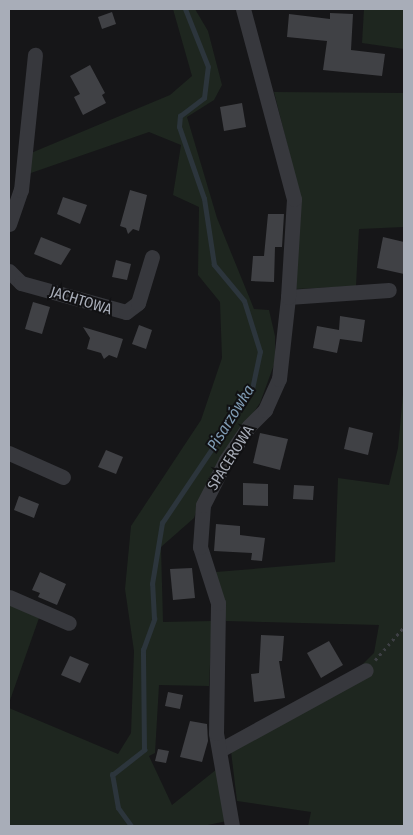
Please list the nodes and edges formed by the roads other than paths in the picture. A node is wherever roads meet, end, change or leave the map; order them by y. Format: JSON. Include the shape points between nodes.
{"nodes":[{"id":1,"x":243,"y":9,"type":"edge"},
{"id":2,"x":35,"y":55,"type":"dead end"},
{"id":3,"x":9,"y":224,"type":"edge"},
{"id":4,"x":152,"y":257,"type":"dead end"},
{"id":5,"x":10,"y":279,"type":"edge"},
{"id":6,"x":389,"y":290,"type":"dead end"},
{"id":7,"x":288,"y":297,"type":"junction"},
{"id":8,"x":9,"y":454,"type":"edge"},
{"id":9,"x":63,"y":476,"type":"dead end"},
{"id":10,"x":9,"y":597,"type":"edge"},
{"id":11,"x":69,"y":623,"type":"dead end"},
{"id":12,"x":366,"y":670,"type":"road end"},
{"id":13,"x":220,"y":750,"type":"junction"},
{"id":14,"x":232,"y":826,"type":"edge"}],
"edges":[{"from":1,"to":7,"type":"street","name":"SPACEROWA","via":[[294,199]]},
{"from":2,"to":3,"type":"street","via":[[22,190]]},
{"from":4,"to":5,"type":"street","name":"JACHTOWA","via":[[138,303],[126,312]]},
{"from":6,"to":7,"type":"street"},
{"from":7,"to":13,"type":"street","name":"SPACEROWA","via":[[276,386],[265,410],[249,426],[226,460],[203,505],[200,547],[218,603],[216,733]]},
{"from":8,"to":9,"type":"street"},
{"from":10,"to":11,"type":"street"},
{"from":12,"to":13,"type":"street"},
{"from":13,"to":14,"type":"street","name":"SPACEROWA"}]}
